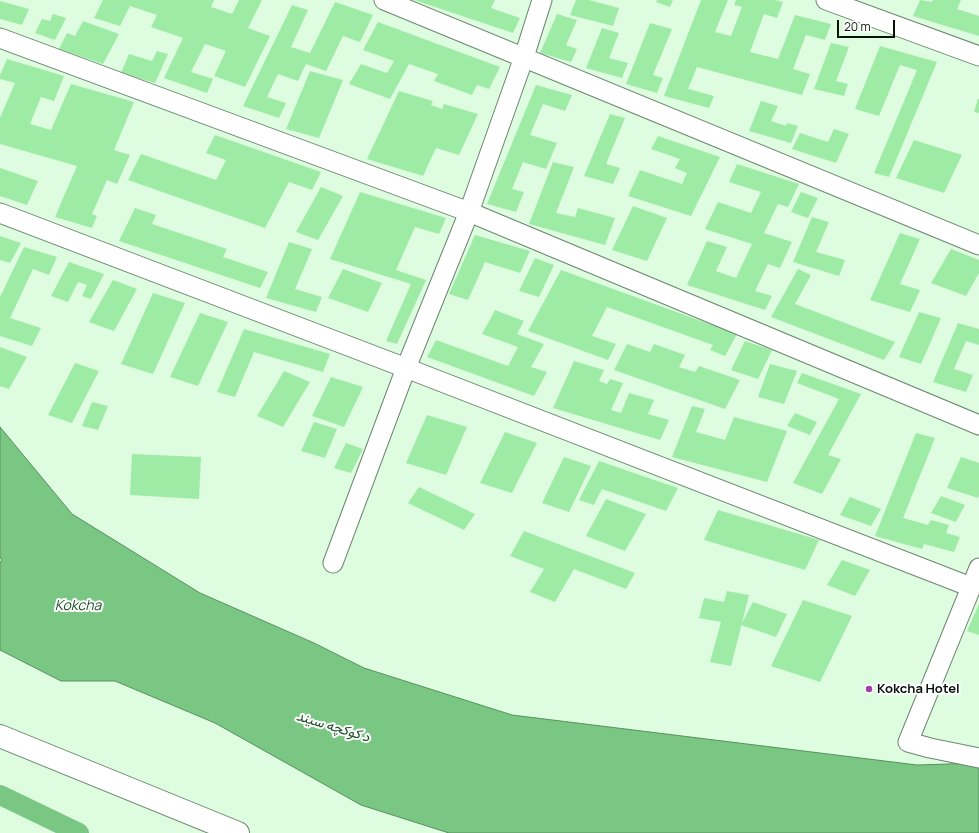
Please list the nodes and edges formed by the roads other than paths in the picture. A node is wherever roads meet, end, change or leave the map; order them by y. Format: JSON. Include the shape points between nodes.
{"nodes":[{"id":1,"x":384,"y":0,"type":"edge"},
{"id":2,"x":542,"y":0,"type":"edge"},
{"id":3,"x":826,"y":0,"type":"edge"},
{"id":4,"x":0,"y":38,"type":"edge"},
{"id":5,"x":979,"y":56,"type":"edge"},
{"id":6,"x":524,"y":57,"type":"junction"},
{"id":7,"x":469,"y":212,"type":"junction"},
{"id":8,"x":0,"y":213,"type":"edge"},
{"id":9,"x":979,"y":245,"type":"edge"},
{"id":10,"x":406,"y":368,"type":"junction"},
{"id":11,"x":979,"y":425,"type":"edge"},
{"id":12,"x":333,"y":563,"type":"dead end"},
{"id":13,"x":979,"y":568,"type":"edge"},
{"id":14,"x":972,"y":587,"type":"junction"},
{"id":15,"x":0,"y":736,"type":"edge"},
{"id":16,"x":979,"y":758,"type":"edge"},
{"id":17,"x":238,"y":833,"type":"edge"}],
"edges":[{"from":1,"to":6,"type":"street"},
{"from":2,"to":6,"type":"street"},
{"from":3,"to":5,"type":"street"},
{"from":4,"to":7,"type":"street"},
{"from":6,"to":7,"type":"street"},
{"from":6,"to":9,"type":"street"},
{"from":7,"to":10,"type":"street"},
{"from":7,"to":11,"type":"street"},
{"from":8,"to":10,"type":"street"},
{"from":10,"to":12,"type":"street"},
{"from":10,"to":14,"type":"street"},
{"from":13,"to":14,"type":"street"},
{"from":14,"to":16,"type":"street","via":[[908,742]]},
{"from":15,"to":17,"type":"street"}]}
